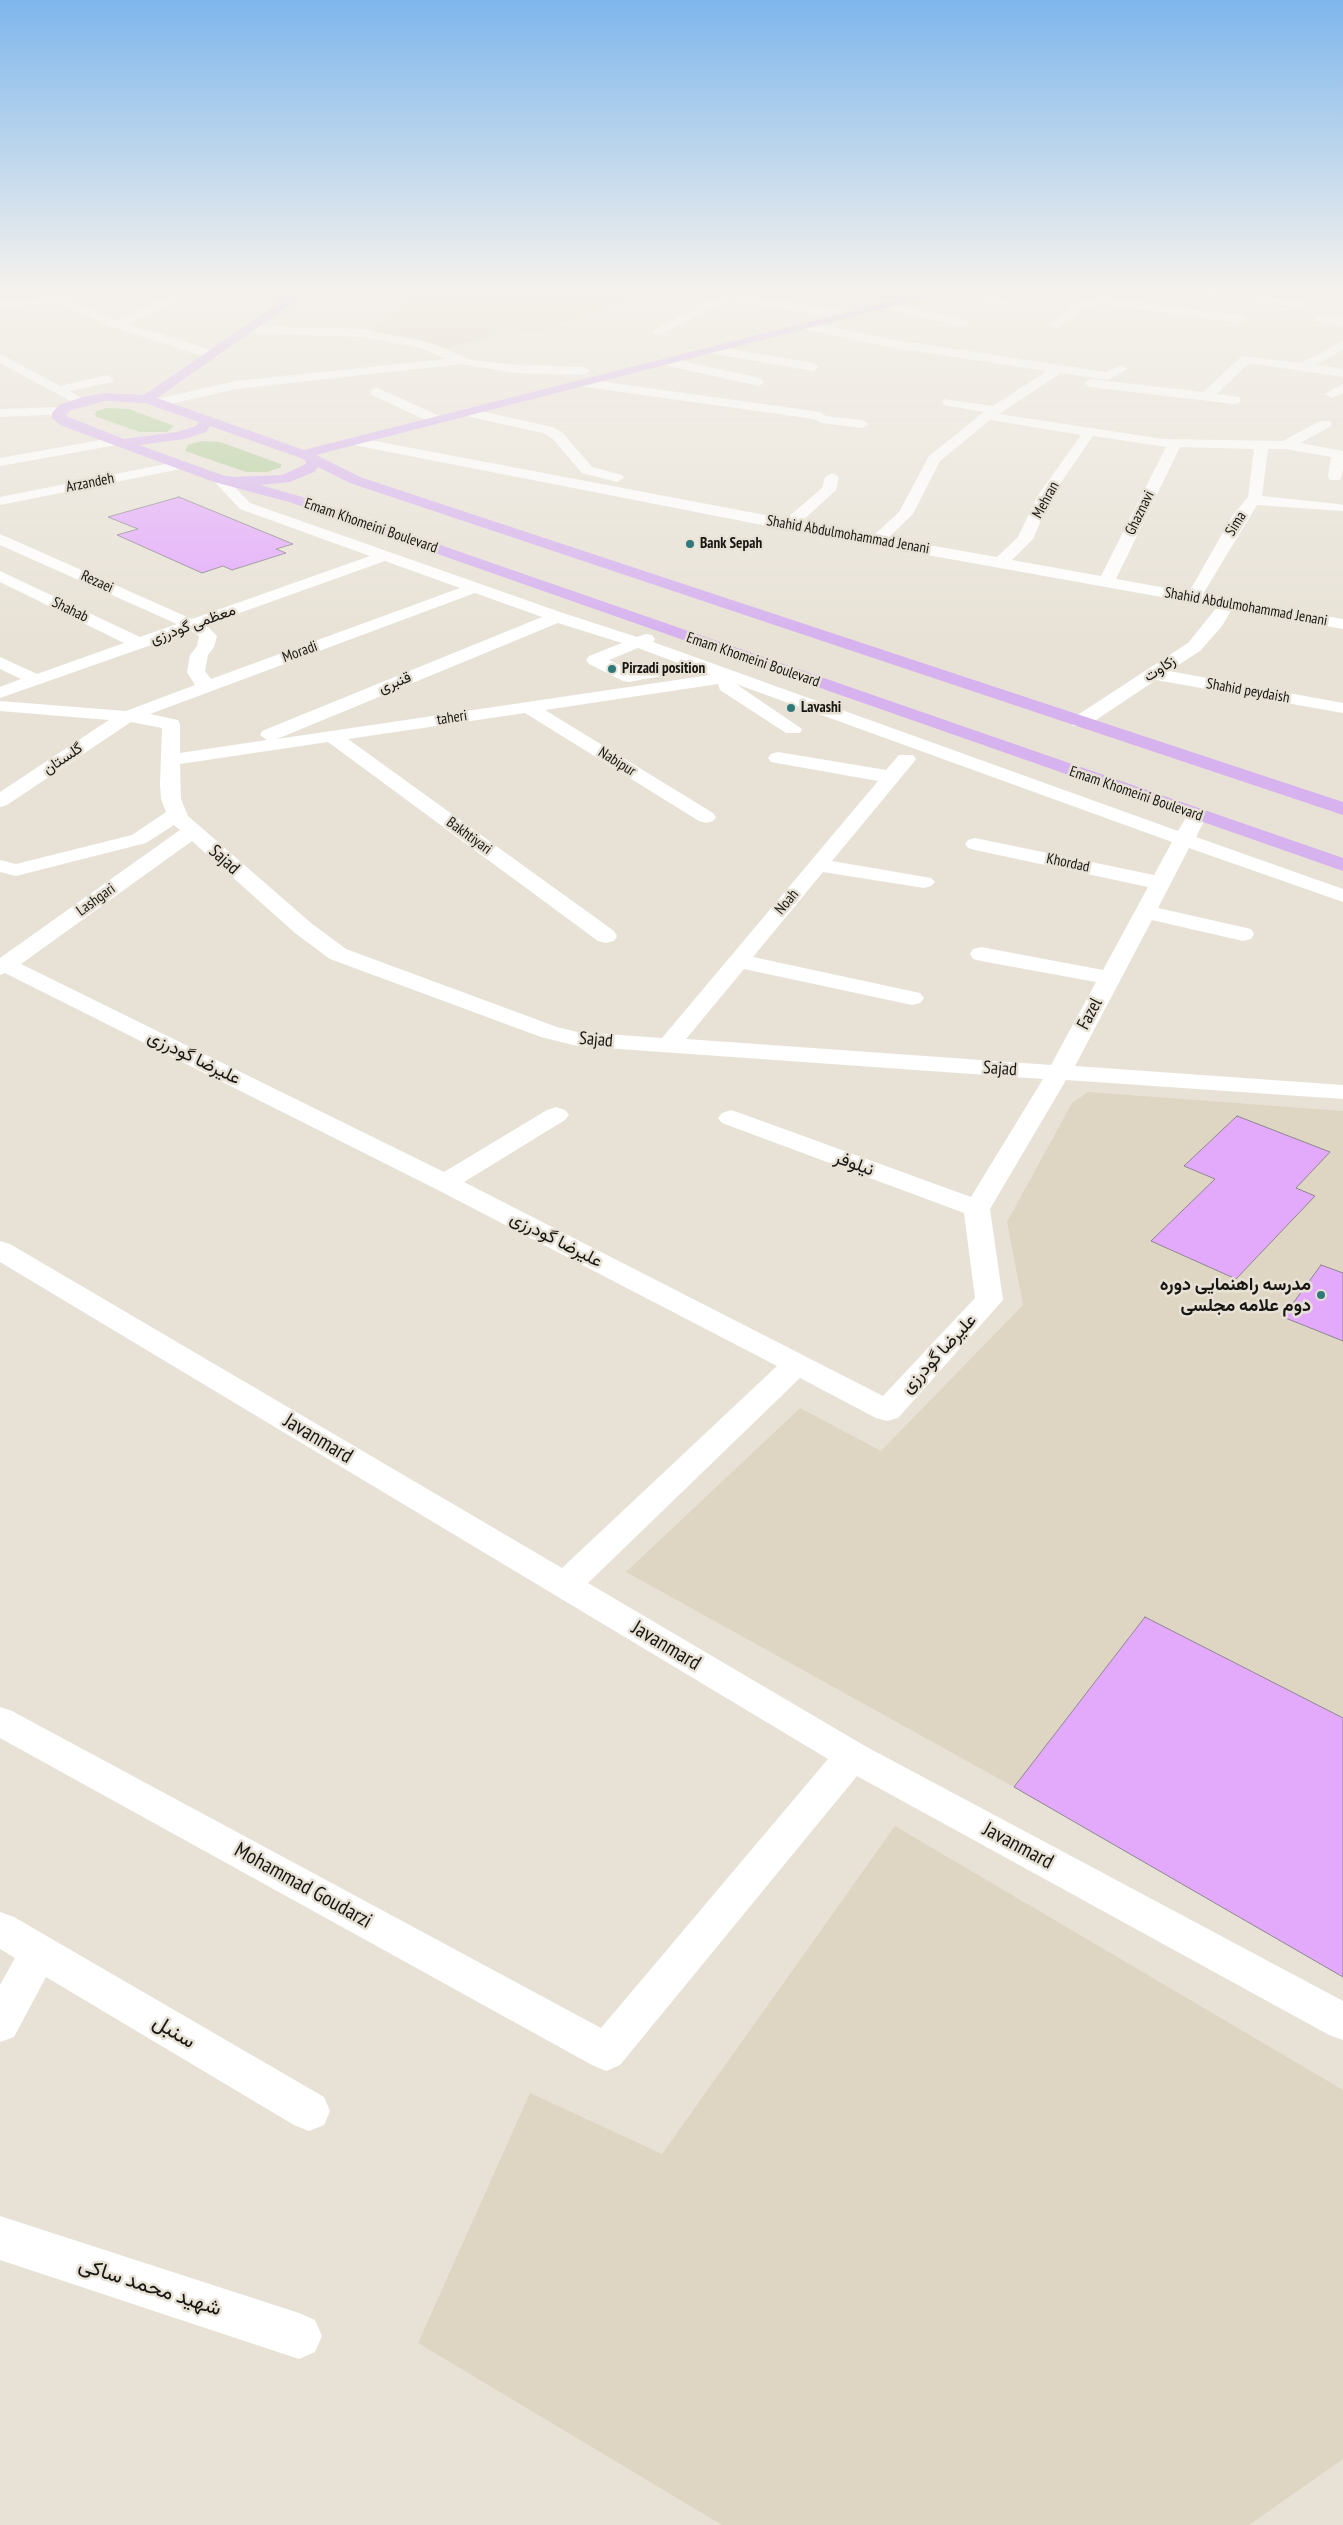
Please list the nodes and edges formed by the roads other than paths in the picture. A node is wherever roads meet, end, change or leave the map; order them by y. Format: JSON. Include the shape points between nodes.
{"nodes":[{"id":1,"x":78,"y":403,"type":"edge"},
{"id":2,"x":157,"y":403,"type":"edge"},
{"id":3,"x":400,"y":403,"type":"edge"},
{"id":4,"x":498,"y":403,"type":"edge"},
{"id":5,"x":740,"y":403,"type":"edge"},
{"id":6,"x":952,"y":403,"type":"edge"},
{"id":7,"x":1006,"y":403,"type":"edge"},
{"id":8,"x":61,"y":411,"type":"junction"},
{"id":9,"x":467,"y":412,"type":"junction"},
{"id":10,"x":0,"y":413,"type":"edge"},
{"id":11,"x":991,"y":413,"type":"junction"},
{"id":12,"x":208,"y":420,"type":"junction"},
{"id":13,"x":437,"y":420,"type":"junction"},
{"id":14,"x":862,"y":424,"type":"dead end"},
{"id":15,"x":1325,"y":424,"type":"dead end"},
{"id":16,"x":1250,"y":430,"type":"dead end"},
{"id":17,"x":243,"y":432,"type":"junction"},
{"id":18,"x":1089,"y":434,"type":"junction"},
{"id":19,"x":118,"y":441,"type":"junction"},
{"id":20,"x":354,"y":441,"type":"junction"},
{"id":21,"x":1174,"y":443,"type":"junction"},
{"id":22,"x":1254,"y":445,"type":"junction"},
{"id":23,"x":1286,"y":445,"type":"junction"},
{"id":24,"x":1341,"y":454,"type":"edge"},
{"id":25,"x":307,"y":456,"type":"junction"},
{"id":26,"x":160,"y":457,"type":"junction"},
{"id":27,"x":0,"y":462,"type":"edge"},
{"id":28,"x":181,"y":465,"type":"junction"},
{"id":29,"x":1335,"y":477,"type":"dead end"},
{"id":30,"x":832,"y":478,"type":"dead end"},
{"id":31,"x":219,"y":479,"type":"junction"},
{"id":32,"x":643,"y":483,"type":"dead end"},
{"id":33,"x":369,"y":485,"type":"junction"},
{"id":34,"x":338,"y":490,"type":"dead end"},
{"id":35,"x":315,"y":500,"type":"junction"},
{"id":36,"x":1252,"y":500,"type":"junction"},
{"id":37,"x":0,"y":501,"type":"edge"},
{"id":38,"x":1338,"y":508,"type":"dead end"},
{"id":39,"x":788,"y":524,"type":"junction"},
{"id":40,"x":298,"y":525,"type":"junction"},
{"id":41,"x":0,"y":539,"type":"edge"},
{"id":42,"x":876,"y":541,"type":"junction"},
{"id":43,"x":30,"y":552,"type":"junction"},
{"id":44,"x":385,"y":556,"type":"junction"},
{"id":45,"x":8,"y":558,"type":"dead end"},
{"id":46,"x":1000,"y":563,"type":"junction"},
{"id":47,"x":0,"y":576,"type":"edge"},
{"id":48,"x":1106,"y":582,"type":"junction"},
{"id":49,"x":475,"y":588,"type":"junction"},
{"id":50,"x":1193,"y":598,"type":"junction"},
{"id":51,"x":1227,"y":604,"type":"junction"},
{"id":52,"x":557,"y":617,"type":"junction"},
{"id":53,"x":1343,"y":624,"type":"edge"},
{"id":54,"x":194,"y":625,"type":"junction"},
{"id":55,"x":665,"y":629,"type":"junction"},
{"id":56,"x":640,"y":642,"type":"junction"},
{"id":57,"x":140,"y":644,"type":"junction"},
{"id":58,"x":738,"y":654,"type":"junction"},
{"id":59,"x":0,"y":662,"type":"edge"},
{"id":60,"x":696,"y":663,"type":"junction"},
{"id":61,"x":1154,"y":674,"type":"junction"},
{"id":62,"x":734,"y":677,"type":"junction"},
{"id":63,"x":714,"y":679,"type":"junction"},
{"id":64,"x":36,"y":680,"type":"junction"},
{"id":65,"x":205,"y":688,"type":"junction"},
{"id":66,"x":0,"y":693,"type":"edge"},
{"id":67,"x":0,"y":706,"type":"edge"},
{"id":68,"x":528,"y":707,"type":"junction"},
{"id":69,"x":24,"y":708,"type":"junction"},
{"id":70,"x":1343,"y":708,"type":"edge"},
{"id":71,"x":126,"y":716,"type":"junction"},
{"id":72,"x":0,"y":722,"type":"edge"},
{"id":73,"x":1080,"y":722,"type":"junction"},
{"id":74,"x":793,"y":729,"type":"dead end"},
{"id":75,"x":332,"y":736,"type":"junction"},
{"id":76,"x":234,"y":751,"type":"junction"},
{"id":77,"x":1026,"y":756,"type":"junction"},
{"id":78,"x":778,"y":758,"type":"dead end"},
{"id":79,"x":906,"y":759,"type":"dead end"},
{"id":80,"x":170,"y":760,"type":"junction"},
{"id":81,"x":993,"y":772,"type":"junction"},
{"id":82,"x":891,"y":777,"type":"junction"},
{"id":83,"x":0,"y":800,"type":"edge"},
{"id":84,"x":1343,"y":809,"type":"edge"},
{"id":85,"x":177,"y":814,"type":"junction"},
{"id":86,"x":1197,"y":815,"type":"junction"},
{"id":87,"x":706,"y":818,"type":"dead end"},
{"id":88,"x":192,"y":831,"type":"junction"},
{"id":89,"x":1185,"y":840,"type":"junction"},
{"id":90,"x":975,"y":844,"type":"dead end"},
{"id":91,"x":818,"y":865,"type":"junction"},
{"id":92,"x":0,"y":866,"type":"edge"},
{"id":93,"x":1343,"y":866,"type":"edge"},
{"id":94,"x":924,"y":882,"type":"dead end"},
{"id":95,"x":1160,"y":883,"type":"junction"},
{"id":96,"x":1343,"y":896,"type":"edge"},
{"id":97,"x":1145,"y":912,"type":"junction"},
{"id":98,"x":1243,"y":934,"type":"dead end"},
{"id":99,"x":606,"y":936,"type":"dead end"},
{"id":100,"x":981,"y":954,"type":"dead end"},
{"id":101,"x":739,"y":961,"type":"junction"},
{"id":102,"x":3,"y":966,"type":"edge"},
{"id":103,"x":1109,"y":978,"type":"junction"},
{"id":104,"x":912,"y":998,"type":"dead end"},
{"id":105,"x":669,"y":1046,"type":"junction"},
{"id":106,"x":1058,"y":1073,"type":"junction"},
{"id":107,"x":1343,"y":1092,"type":"edge"},
{"id":108,"x":556,"y":1115,"type":"dead end"},
{"id":109,"x":731,"y":1118,"type":"dead end"},
{"id":110,"x":445,"y":1183,"type":"junction"},
{"id":111,"x":977,"y":1210,"type":"junction"},
{"id":112,"x":0,"y":1250,"type":"edge"},
{"id":113,"x":796,"y":1365,"type":"junction"},
{"id":114,"x":564,"y":1586,"type":"junction"},
{"id":115,"x":0,"y":1721,"type":"edge"},
{"id":116,"x":852,"y":1756,"type":"junction"},
{"id":117,"x":0,"y":1929,"type":"edge"},
{"id":118,"x":39,"y":1952,"type":"junction"},
{"id":119,"x":1343,"y":2022,"type":"edge"},
{"id":120,"x":0,"y":2024,"type":"edge"},
{"id":121,"x":308,"y":2111,"type":"dead end"},
{"id":122,"x":0,"y":2238,"type":"edge"},
{"id":123,"x":299,"y":2336,"type":"dead end"}],
"edges":[{"from":1,"to":8,"type":"main road"},
{"from":2,"to":12,"type":"main road"},
{"from":3,"to":13,"type":"street"},
{"from":4,"to":9,"type":"main road"},
{"from":5,"to":14,"type":"street"},
{"from":6,"to":11,"type":"street"},
{"from":7,"to":11,"type":"street"},
{"from":8,"to":10,"type":"street"},
{"from":8,"to":19,"type":"main road","via":[[59,418],[65,422]]},
{"from":9,"to":13,"type":"main road"},
{"from":9,"to":32,"type":"street","via":[[546,430],[558,435],[587,470]]},
{"from":11,"to":18,"type":"street"},
{"from":11,"to":42,"type":"street","via":[[934,459],[905,514]]},
{"from":12,"to":17,"type":"main road"},
{"from":12,"to":19,"type":"main road","via":[[201,429],[179,436],[146,442]]},
{"from":13,"to":20,"type":"main road"},
{"from":15,"to":23,"type":"street"},
{"from":16,"to":22,"type":"street","name":"Sima"},
{"from":17,"to":25,"type":"main road"},
{"from":17,"to":26,"type":"main road","via":[[185,439],[163,448]]},
{"from":18,"to":21,"type":"street"},
{"from":18,"to":46,"type":"street","name":"Mehran","via":[[1044,496],[1025,539]]},
{"from":19,"to":26,"type":"main road"},
{"from":19,"to":27,"type":"street"},
{"from":20,"to":25,"type":"main road"},
{"from":20,"to":39,"type":"street","name":"Shahid Abdulmohammad Jenani"},
{"from":21,"to":22,"type":"street"},
{"from":21,"to":48,"type":"street","name":"Ghaznavi"},
{"from":22,"to":23,"type":"street"},
{"from":22,"to":36,"type":"street","name":"Sima","via":[[1255,497]]},
{"from":23,"to":24,"type":"street"},
{"from":24,"to":29,"type":"street"},
{"from":25,"to":31,"type":"main road","via":[[313,464],[309,469],[285,479],[250,482]]},
{"from":25,"to":33,"type":"main road"},
{"from":26,"to":28,"type":"main road"},
{"from":28,"to":31,"type":"main road"},
{"from":28,"to":37,"type":"street","name":"Arzandeh"},
{"from":30,"to":39,"type":"street","via":[[829,490]]},
{"from":31,"to":35,"type":"main road","name":"Emam Khomeini Boulevard"},
{"from":31,"to":40,"type":"street","via":[[245,506]]},
{"from":33,"to":34,"type":"main road"},
{"from":33,"to":73,"type":"main road"},
{"from":35,"to":40,"type":"street"},
{"from":35,"to":55,"type":"main road","name":"Emam Khomeini Boulevard"},
{"from":36,"to":38,"type":"street"},
{"from":36,"to":50,"type":"street","name":"Sima"},
{"from":39,"to":42,"type":"street","name":"Shahid Abdulmohammad Jenani"},
{"from":40,"to":44,"type":"street"},
{"from":41,"to":43,"type":"street","name":"Rezaei"},
{"from":42,"to":46,"type":"street","name":"Shahid Abdulmohammad Jenani"},
{"from":43,"to":45,"type":"street"},
{"from":43,"to":54,"type":"street","name":"Rezaei"},
{"from":44,"to":49,"type":"street"},
{"from":44,"to":54,"type":"street","name":"معظمی گودرزی"},
{"from":46,"to":48,"type":"street","name":"Shahid Abdulmohammad Jenani"},
{"from":47,"to":57,"type":"street","name":"Shahab"},
{"from":48,"to":50,"type":"street","name":"Shahid Abdulmohammad Jenani"},
{"from":49,"to":52,"type":"street"},
{"from":49,"to":65,"type":"street","name":"Moradi"},
{"from":50,"to":51,"type":"street","name":"Shahid Abdulmohammad Jenani"},
{"from":51,"to":53,"type":"street","name":"Shahid Abdulmohammad Jenani"},
{"from":51,"to":61,"type":"street","name":"زکاوت","via":[[1194,647]]},
{"from":52,"to":56,"type":"street"},
{"from":52,"to":76,"type":"street","name":"قنبری"},
{"from":54,"to":57,"type":"street","name":"معظمی گودرزی"},
{"from":54,"to":65,"type":"street","via":[[208,636],[196,672]]},
{"from":55,"to":56,"type":"street"},
{"from":55,"to":58,"type":"main road","name":"Emam Khomeini Boulevard"},
{"from":56,"to":60,"type":"street"},
{"from":56,"to":60,"type":"street","via":[[595,660],[629,677]]},
{"from":57,"to":64,"type":"street","name":"معظمی گودرزی"},
{"from":58,"to":60,"type":"street"},
{"from":58,"to":77,"type":"main road","name":"Emam Khomeini Boulevard"},
{"from":59,"to":64,"type":"street"},
{"from":60,"to":62,"type":"street"},
{"from":61,"to":70,"type":"street","name":"Shahid peydaish"},
{"from":61,"to":73,"type":"street","name":"زکاوت"},
{"from":62,"to":63,"type":"street","name":"taheri"},
{"from":62,"to":81,"type":"street"},
{"from":63,"to":68,"type":"street","name":"taheri"},
{"from":63,"to":74,"type":"street"},
{"from":64,"to":66,"type":"street","name":"معظمی گودرزی"},
{"from":65,"to":71,"type":"street","name":"Moradi"},
{"from":67,"to":69,"type":"street","name":"Sajad"},
{"from":68,"to":75,"type":"street","name":"taheri"},
{"from":68,"to":87,"type":"street","name":"Nabipur"},
{"from":69,"to":71,"type":"street","name":"Sajad"},
{"from":69,"to":72,"type":"street"},
{"from":71,"to":80,"type":"street","name":"Sajad","via":[[171,724]]},
{"from":71,"to":83,"type":"street","name":"گلستان"},
{"from":73,"to":84,"type":"main road"},
{"from":75,"to":76,"type":"street","name":"taheri"},
{"from":75,"to":99,"type":"street","name":"Bakhtiyari"},
{"from":76,"to":80,"type":"street","name":"taheri"},
{"from":77,"to":81,"type":"street"},
{"from":77,"to":86,"type":"main road","name":"Emam Khomeini Boulevard"},
{"from":78,"to":82,"type":"street"},
{"from":79,"to":82,"type":"street","name":"Noah"},
{"from":80,"to":85,"type":"street","name":"Sajad","via":[[171,799]]},
{"from":81,"to":89,"type":"street"},
{"from":82,"to":91,"type":"street","name":"Noah"},
{"from":85,"to":88,"type":"street","name":"Sajad"},
{"from":85,"to":92,"type":"street","via":[[139,839],[16,870]]},
{"from":86,"to":89,"type":"street","name":"Fazel"},
{"from":86,"to":93,"type":"main road","name":"Emam Khomeini Boulevard"},
{"from":88,"to":102,"type":"street","name":"Lashgari"},
{"from":88,"to":105,"type":"street","name":"Sajad","via":[[303,928],[338,954],[549,1032],[577,1039]]},
{"from":89,"to":95,"type":"street","name":"Fazel"},
{"from":89,"to":96,"type":"street"},
{"from":90,"to":95,"type":"street","name":"Khordad"},
{"from":91,"to":94,"type":"street"},
{"from":91,"to":101,"type":"street","name":"Noah"},
{"from":95,"to":97,"type":"street","name":"Fazel"},
{"from":97,"to":98,"type":"street"},
{"from":97,"to":103,"type":"street","name":"Fazel"},
{"from":100,"to":103,"type":"street"},
{"from":101,"to":104,"type":"street"},
{"from":101,"to":105,"type":"street","name":"Noah"},
{"from":102,"to":110,"type":"street","name":"علیرضا گودرزی"},
{"from":103,"to":106,"type":"street","name":"Fazel"},
{"from":105,"to":106,"type":"street","name":"Sajad"},
{"from":106,"to":107,"type":"street","name":"Sajad"},
{"from":106,"to":111,"type":"street","name":"Fazel"},
{"from":108,"to":110,"type":"street"},
{"from":109,"to":111,"type":"street","name":"نیلوفر"},
{"from":110,"to":113,"type":"street","name":"علیرضا گودرزی"},
{"from":111,"to":113,"type":"street","name":"علیرضا گودرزی","via":[[989,1300],[887,1411]]},
{"from":112,"to":114,"type":"street","name":"Javanmard"},
{"from":113,"to":114,"type":"street"},
{"from":114,"to":116,"type":"street","name":"Javanmard"},
{"from":115,"to":116,"type":"street","name":"Mohammad Goudarzi","via":[[606,2052]]},
{"from":116,"to":119,"type":"street","name":"Javanmard"},
{"from":117,"to":118,"type":"street","name":"سنبل"},
{"from":118,"to":120,"type":"street"},
{"from":118,"to":121,"type":"street","name":"سنبل"},
{"from":122,"to":123,"type":"street","name":"شهید محمد ساکی"}]}
